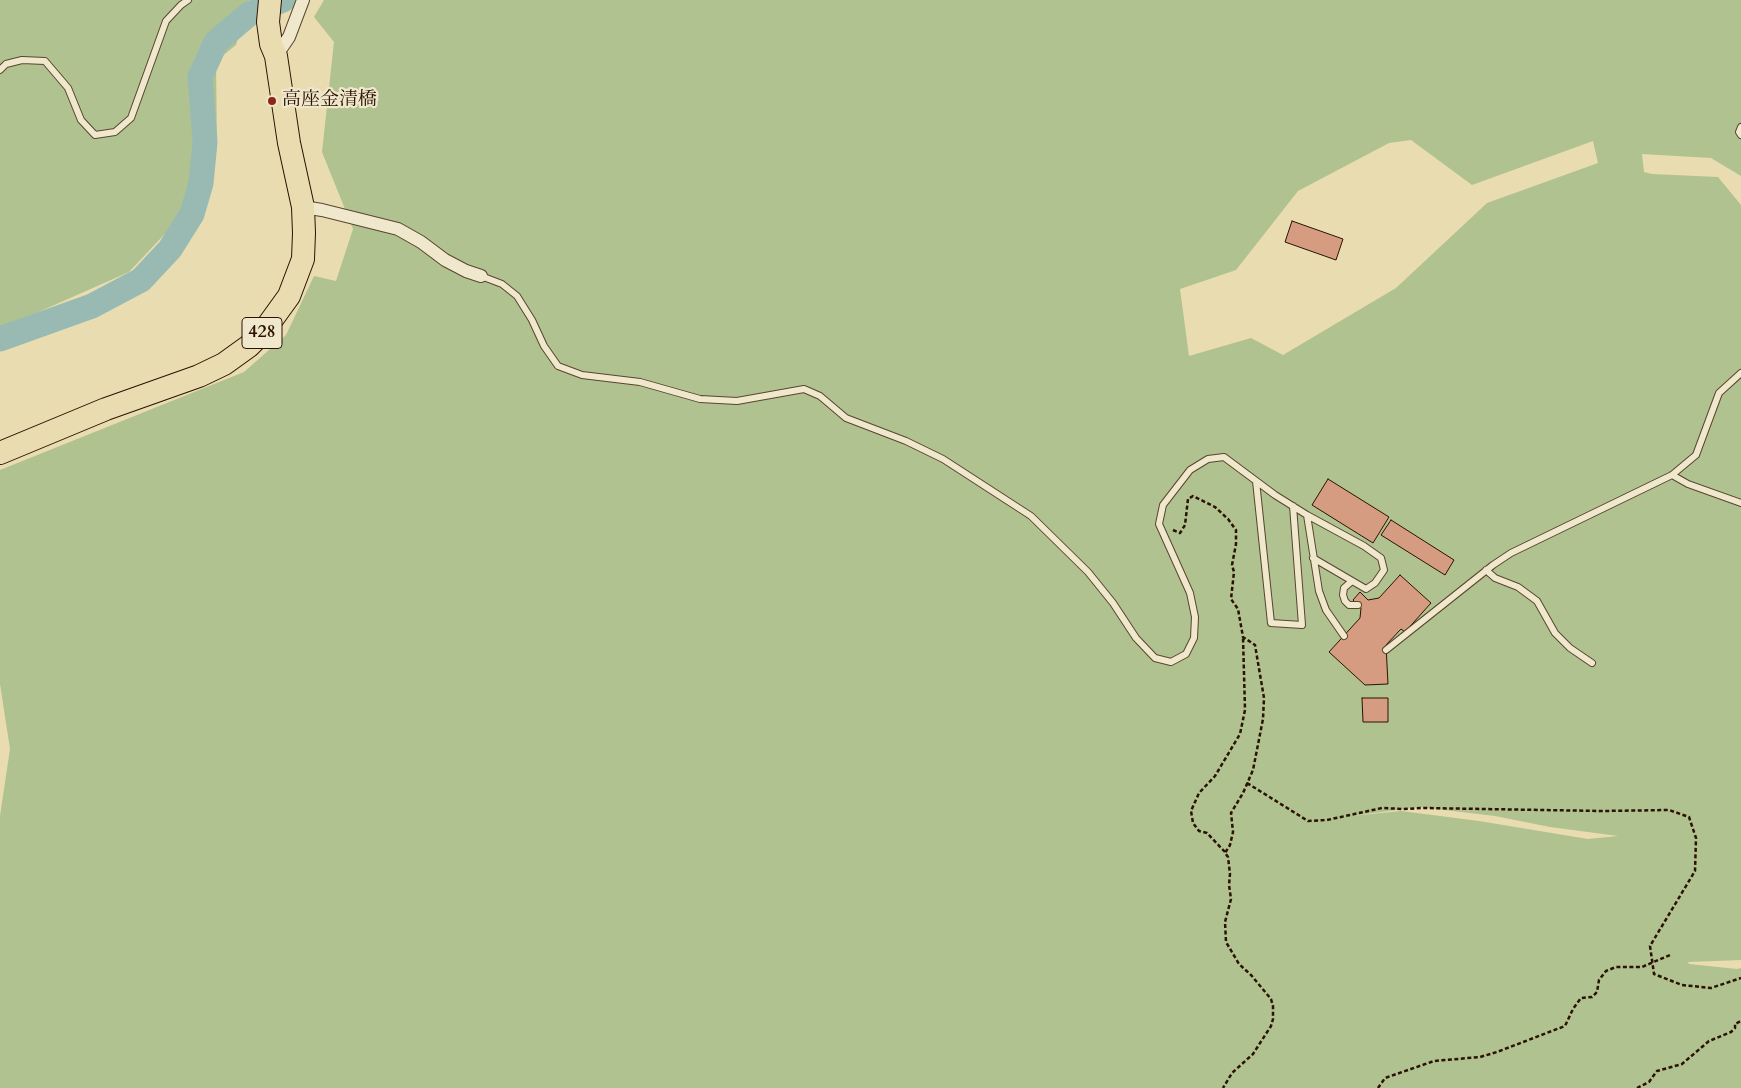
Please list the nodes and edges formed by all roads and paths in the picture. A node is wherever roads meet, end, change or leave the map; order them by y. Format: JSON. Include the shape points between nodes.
{"nodes":[{"id":1,"x":188,"y":0,"type":"edge"},
{"id":2,"x":270,"y":0,"type":"edge"},
{"id":3,"x":303,"y":0,"type":"edge"},
{"id":4,"x":274,"y":50,"type":"junction"},
{"id":5,"x":0,"y":70,"type":"edge"},
{"id":6,"x":1741,"y":127,"type":"edge"},
{"id":7,"x":1741,"y":135,"type":"edge"},
{"id":8,"x":303,"y":207,"type":"junction"},
{"id":9,"x":481,"y":276,"type":"joint"},
{"id":10,"x":1741,"y":372,"type":"edge"},
{"id":11,"x":0,"y":453,"type":"edge"},
{"id":12,"x":1672,"y":475,"type":"junction"},
{"id":13,"x":1256,"y":481,"type":"junction"},
{"id":14,"x":1741,"y":503,"type":"edge"},
{"id":15,"x":1293,"y":506,"type":"junction"},
{"id":16,"x":1308,"y":515,"type":"junction"},
{"id":17,"x":1160,"y":520,"type":"junction"},
{"id":18,"x":1313,"y":558,"type":"junction"},
{"id":19,"x":1486,"y":570,"type":"junction"},
{"id":20,"x":1352,"y":581,"type":"junction"},
{"id":21,"x":1366,"y":589,"type":"junction"},
{"id":22,"x":1365,"y":597,"type":"dead end"},
{"id":23,"x":1358,"y":605,"type":"dead end"},
{"id":24,"x":1344,"y":636,"type":"dead end"},
{"id":25,"x":1243,"y":637,"type":"junction"},
{"id":26,"x":1386,"y":650,"type":"dead end"},
{"id":27,"x":1592,"y":663,"type":"dead end"},
{"id":28,"x":1248,"y":783,"type":"junction"},
{"id":29,"x":1225,"y":853,"type":"junction"},
{"id":30,"x":1670,"y":955,"type":"dead end"},
{"id":31,"x":1652,"y":963,"type":"junction"},
{"id":32,"x":1741,"y":978,"type":"edge"},
{"id":33,"x":1741,"y":1021,"type":"edge"},
{"id":34,"x":1223,"y":1088,"type":"edge"},
{"id":35,"x":1378,"y":1088,"type":"edge"},
{"id":36,"x":1637,"y":1088,"type":"edge"}],
"edges":[{"from":1,"to":5,"type":"lane","via":[[166,21],[131,118],[115,132],[95,135],[81,120],[68,88],[45,61],[22,60],[6,64]]},
{"from":2,"to":4,"type":"highway","number":"428","via":[[268,22]]},
{"from":3,"to":4,"type":"street","via":[[289,37]]},
{"from":4,"to":8,"type":"highway","number":"428"},
{"from":6,"to":7,"type":"lane"},
{"from":8,"to":9,"type":"street","via":[[398,230],[445,260]]},
{"from":8,"to":11,"type":"highway","number":"428","via":[[302,259],[296,280],[277,314],[249,346],[224,364],[199,376],[106,409]]},
{"from":9,"to":17,"type":"lane","via":[[502,284],[516,296],[558,366],[582,375],[640,382],[700,399],[737,401],[804,389],[820,396],[846,418],[943,459],[1031,516],[1088,572],[1136,638],[1155,658],[1171,662],[1186,654],[1194,638],[1195,617],[1190,593]]},
{"from":10,"to":12,"type":"lane","via":[[1719,393],[1696,455]]},
{"from":12,"to":14,"type":"lane"},
{"from":12,"to":19,"type":"lane","via":[[1511,553]]},
{"from":13,"to":15,"type":"lane"},
{"from":13,"to":15,"type":"lane","via":[[1271,623],[1302,625]]},
{"from":13,"to":17,"type":"lane","via":[[1224,457],[1208,460],[1190,470],[1163,505]]},
{"from":15,"to":16,"type":"lane"},
{"from":16,"to":18,"type":"lane"},
{"from":16,"to":21,"type":"lane","via":[[1381,558],[1384,570]]},
{"from":17,"to":25,"type":"path","via":[[1180,534],[1188,499],[1193,496],[1215,508],[1236,530],[1231,599],[1238,609]]},
{"from":18,"to":20,"type":"lane"},
{"from":18,"to":24,"type":"lane","via":[[1326,610]]},
{"from":19,"to":26,"type":"lane"},
{"from":19,"to":27,"type":"lane","via":[[1494,578],[1518,587],[1536,601],[1555,633]]},
{"from":20,"to":21,"type":"lane"},
{"from":20,"to":23,"type":"lane","via":[[1344,588],[1343,595],[1349,605]]},
{"from":21,"to":22,"type":"lane"},
{"from":25,"to":28,"type":"path","via":[[1255,645],[1264,698],[1255,762]]},
{"from":25,"to":29,"type":"path","via":[[1245,710],[1240,734],[1215,776],[1199,792],[1191,811],[1193,823],[1199,831],[1207,833]]},
{"from":28,"to":29,"type":"path","via":[[1231,813],[1233,832]]},
{"from":28,"to":31,"type":"path","via":[[1308,821],[1382,808],[1669,810],[1689,817],[1696,838],[1695,871],[1650,946]]},
{"from":29,"to":34,"type":"path","via":[[1231,898],[1224,922],[1226,942],[1239,964],[1271,999],[1273,1019],[1253,1054],[1232,1073]]},
{"from":30,"to":31,"type":"path"},
{"from":31,"to":32,"type":"path","via":[[1654,974],[1682,985],[1711,988]]},
{"from":31,"to":35,"type":"path","via":[[1606,971],[1599,980],[1597,992],[1592,997],[1581,998],[1566,1026],[1480,1057],[1434,1061],[1385,1078]]},
{"from":33,"to":36,"type":"path","via":[[1731,1032],[1709,1041],[1682,1064],[1657,1070],[1650,1082]]}]}
